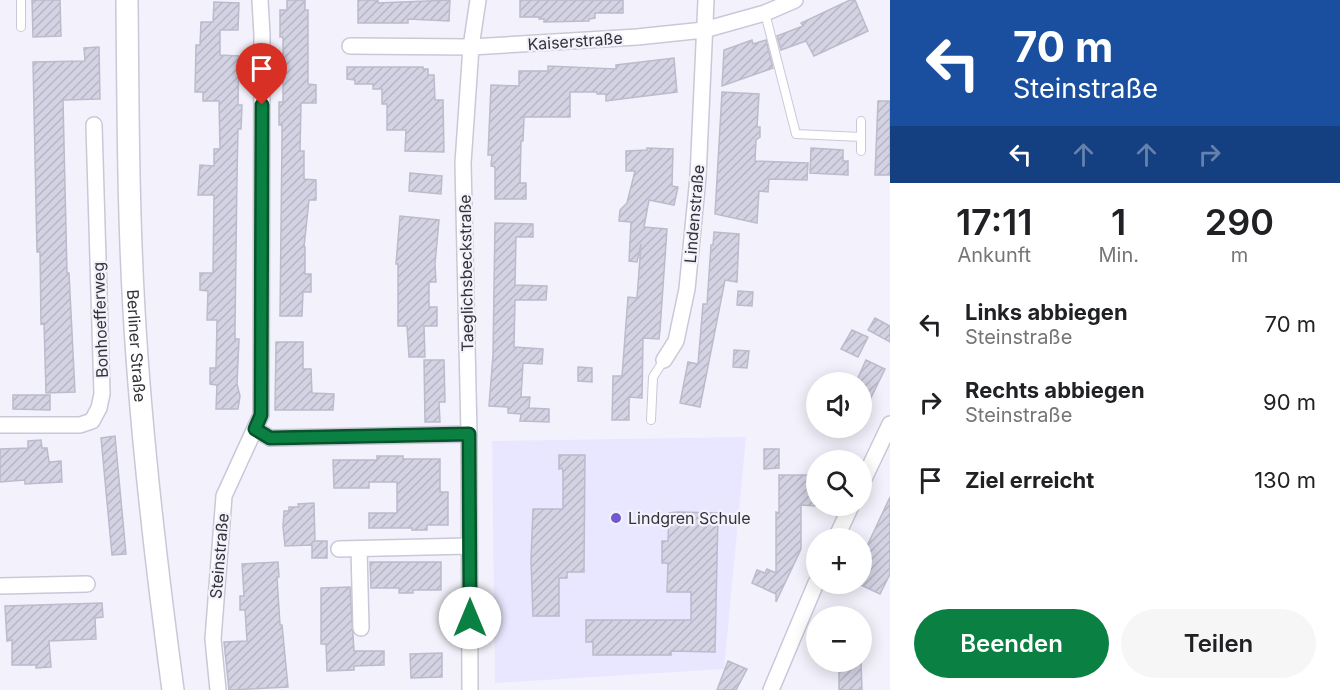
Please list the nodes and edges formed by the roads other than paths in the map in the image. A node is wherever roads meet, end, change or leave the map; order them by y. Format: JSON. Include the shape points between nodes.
{"nodes":[{"id":1,"x":21,"y":0,"type":"edge"},
{"id":2,"x":127,"y":0,"type":"edge"},
{"id":3,"x":260,"y":0,"type":"edge"},
{"id":4,"x":478,"y":0,"type":"edge"},
{"id":5,"x":706,"y":0,"type":"edge"},
{"id":6,"x":795,"y":0,"type":"edge"},
{"id":7,"x":765,"y":13,"type":"junction"},
{"id":8,"x":21,"y":27,"type":"dead end"},
{"id":9,"x":704,"y":30,"type":"junction"},
{"id":10,"x":350,"y":46,"type":"dead end"},
{"id":11,"x":471,"y":47,"type":"junction"},
{"id":12,"x":861,"y":122,"type":"dead end"},
{"id":13,"x":94,"y":125,"type":"dead end"},
{"id":14,"x":861,"y":137,"type":"junction"},
{"id":15,"x":861,"y":151,"type":"dead end"},
{"id":16,"x":664,"y":360,"type":"joint"},
{"id":17,"x":651,"y":420,"type":"dead end"},
{"id":18,"x":890,"y":424,"type":"edge"},
{"id":19,"x":0,"y":425,"type":"edge"},
{"id":20,"x":255,"y":429,"type":"junction"},
{"id":21,"x":469,"y":434,"type":"junction"},
{"id":22,"x":872,"y":462,"type":"edge"},
{"id":23,"x":470,"y":546,"type":"junction"},
{"id":24,"x":339,"y":549,"type":"dead end"},
{"id":25,"x":359,"y":549,"type":"junction"},
{"id":26,"x":87,"y":584,"type":"dead end"},
{"id":27,"x":0,"y":586,"type":"edge"},
{"id":28,"x":811,"y":594,"type":"edge"},
{"id":29,"x":362,"y":628,"type":"dead end"},
{"id":30,"x":173,"y":690,"type":"edge"},
{"id":31,"x":218,"y":690,"type":"edge"},
{"id":32,"x":470,"y":690,"type":"edge"},
{"id":33,"x":771,"y":690,"type":"edge"}],
"edges":[{"from":1,"to":8,"type":"lane"},
{"from":2,"to":30,"type":"main road","name":"Berliner Straße","via":[[128,162],[135,321],[157,570]]},
{"from":3,"to":20,"type":"street","name":"Steinstraße","via":[[261,415]]},
{"from":4,"to":11,"type":"street","name":"Taeglichsbeckstraße"},
{"from":5,"to":9,"type":"street","name":"Lindenstraße"},
{"from":6,"to":7,"type":"street","name":"Kaiserstraße"},
{"from":7,"to":9,"type":"street","name":"Kaiserstraße"},
{"from":7,"to":14,"type":"lane","via":[[796,134]]},
{"from":9,"to":11,"type":"street","name":"Kaiserstraße"},
{"from":9,"to":16,"type":"street","name":"Lindenstraße","via":[[698,177],[687,289],[676,341]]},
{"from":10,"to":11,"type":"street","name":"Kaiserstraße"},
{"from":11,"to":21,"type":"street","name":"Taeglichsbeckstraße","via":[[463,163]]},
{"from":12,"to":14,"type":"lane"},
{"from":13,"to":19,"type":"street","name":"Bonhoefferweg","via":[[102,394],[99,408],[92,421],[80,425]]},
{"from":14,"to":15,"type":"lane"},
{"from":16,"to":17,"type":"lane","name":"Lindenstraße","via":[[653,377]]},
{"from":18,"to":22,"type":"street"},
{"from":20,"to":21,"type":"street","via":[[270,438]]},
{"from":20,"to":31,"type":"street","name":"Steinstraße","via":[[224,496],[213,639]]},
{"from":21,"to":23,"type":"street","name":"Taeglichsbeckstraße"},
{"from":23,"to":25,"type":"street"},
{"from":23,"to":32,"type":"street","name":"Taeglichsbeckstraße"},
{"from":24,"to":25,"type":"street"},
{"from":25,"to":29,"type":"street"},
{"from":26,"to":27,"type":"street"},
{"from":28,"to":33,"type":"street"}]}
